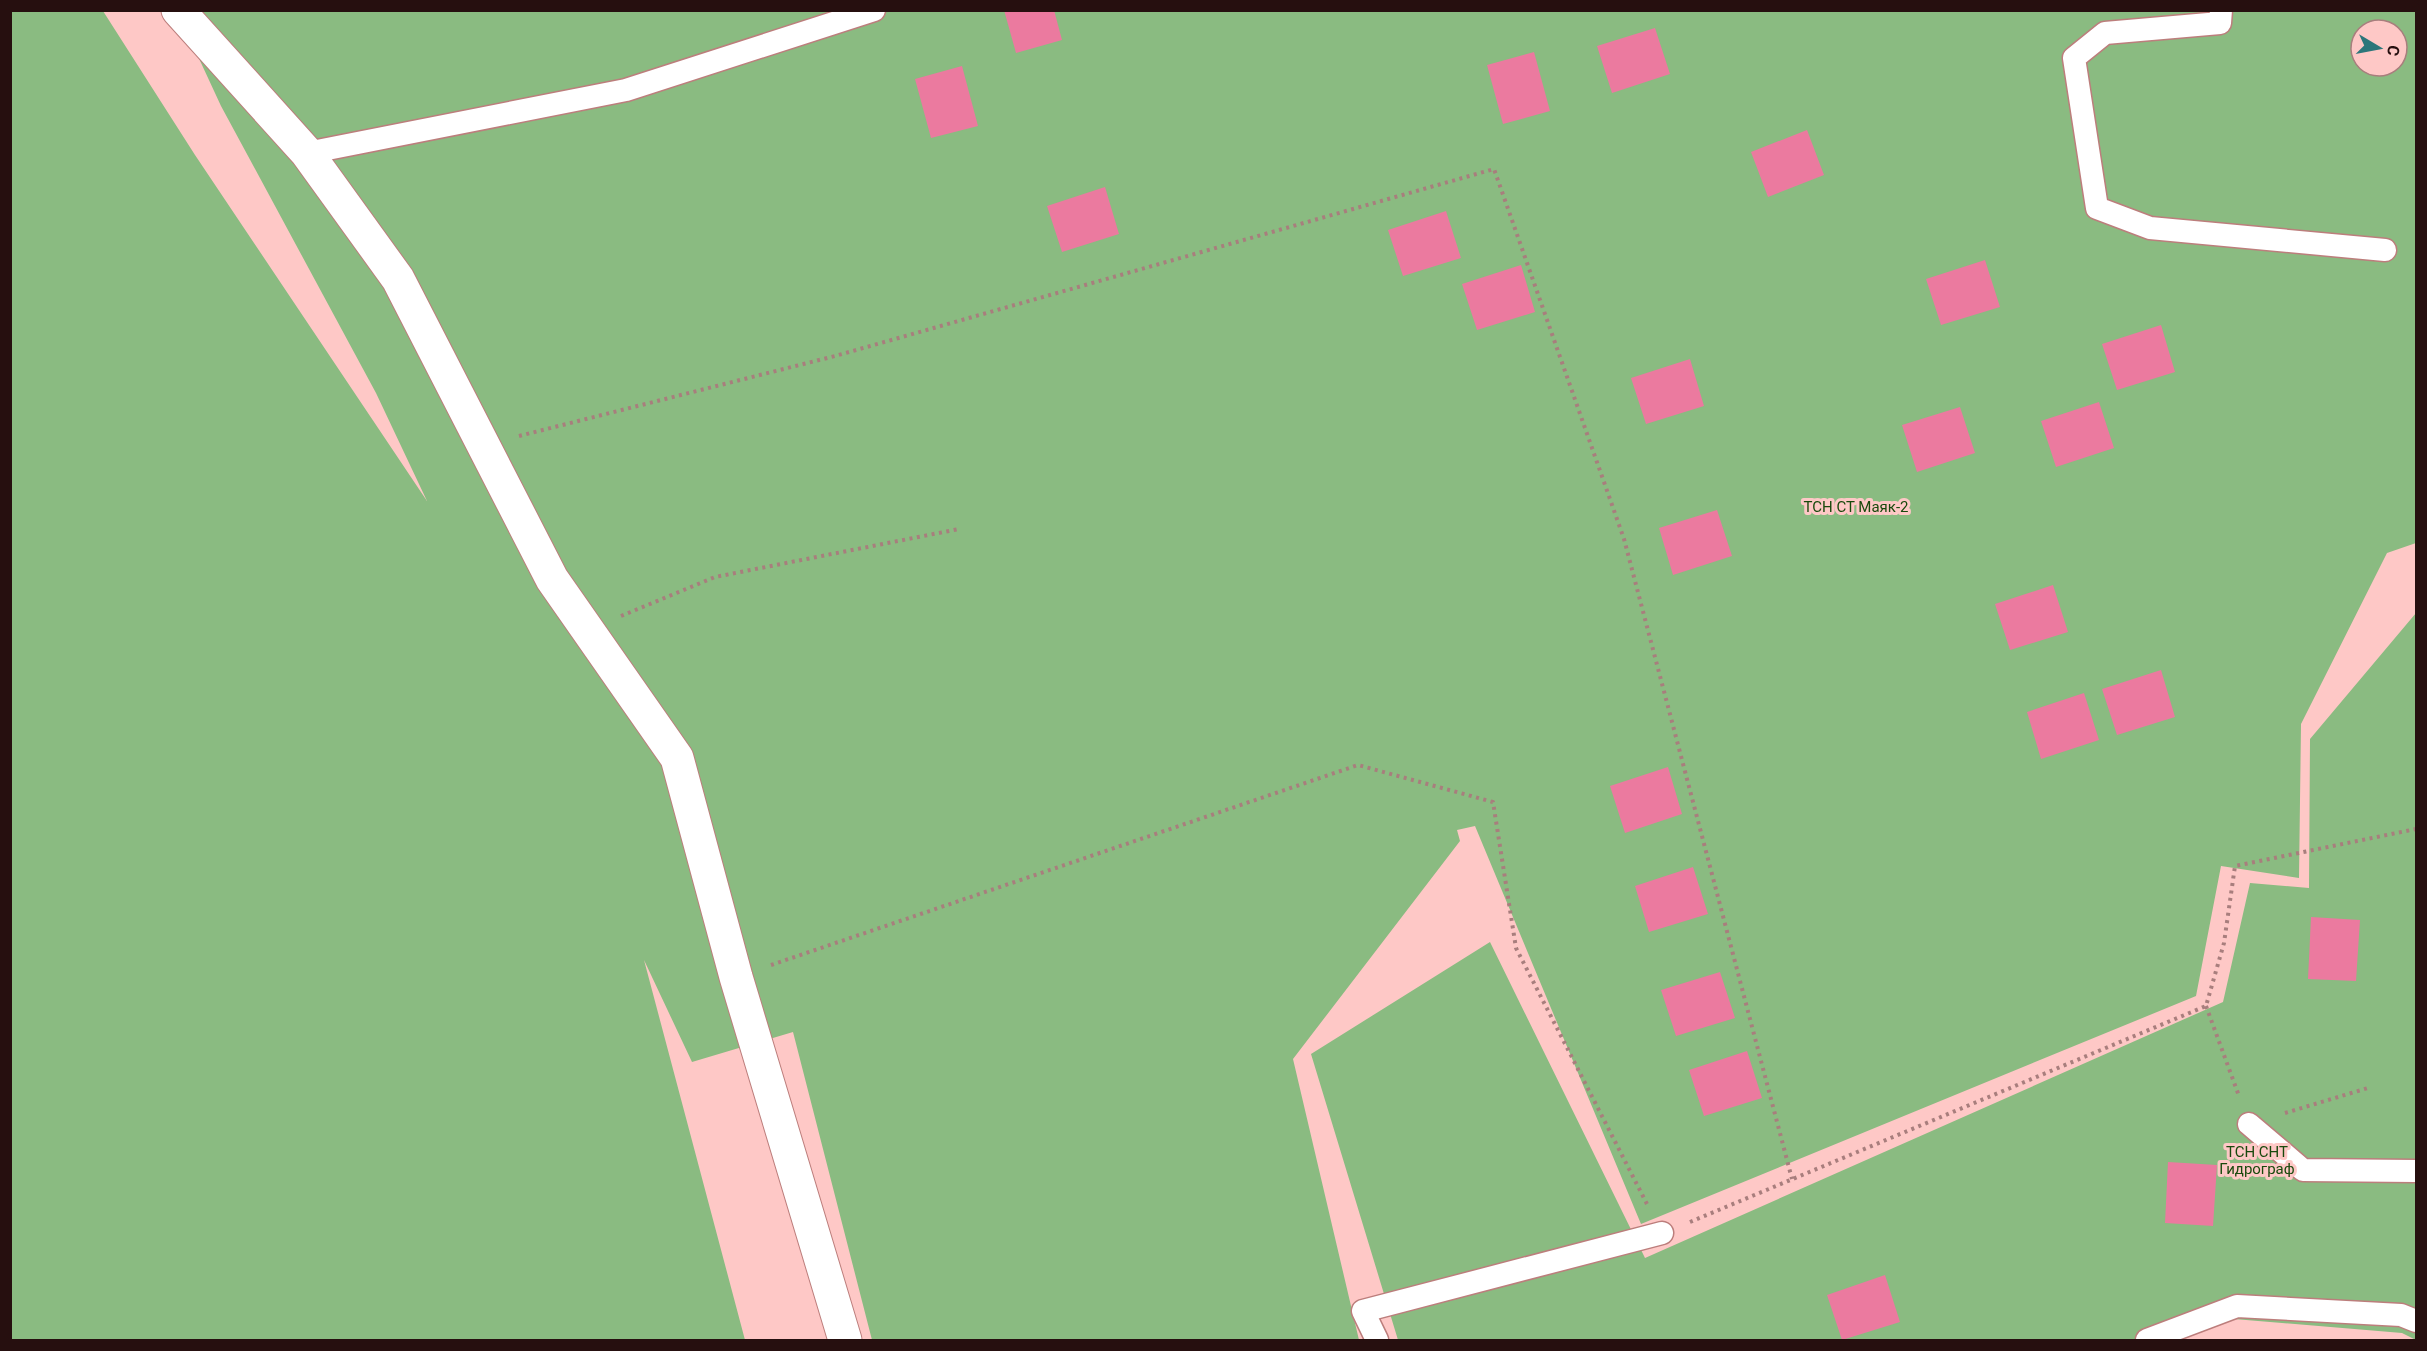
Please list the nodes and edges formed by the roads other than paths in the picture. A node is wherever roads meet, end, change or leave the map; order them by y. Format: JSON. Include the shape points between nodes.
{"nodes":[{"id":1,"x":178,"y":10,"type":"edge"},
{"id":2,"x":874,"y":10,"type":"edge"},
{"id":3,"x":2221,"y":10,"type":"edge"},
{"id":4,"x":307,"y":153,"type":"junction"},
{"id":5,"x":2385,"y":250,"type":"dead end"},
{"id":6,"x":2249,"y":1124,"type":"road end"},
{"id":7,"x":2416,"y":1171,"type":"edge"},
{"id":8,"x":1662,"y":1233,"type":"road end"},
{"id":9,"x":2416,"y":1321,"type":"edge"},
{"id":10,"x":845,"y":1341,"type":"edge"},
{"id":11,"x":1377,"y":1341,"type":"edge"},
{"id":12,"x":2147,"y":1341,"type":"edge"}],
"edges":[{"from":1,"to":4,"type":"street"},
{"from":2,"to":4,"type":"lane","via":[[626,90]]},
{"from":3,"to":5,"type":"lane","via":[[2220,23],[2105,33],[2074,58],[2097,208],[2150,228]]},
{"from":4,"to":10,"type":"street","via":[[398,279],[552,579],[677,758],[736,977]]},
{"from":6,"to":7,"type":"lane","via":[[2303,1170]]},
{"from":8,"to":11,"type":"lane","via":[[1363,1311]]},
{"from":9,"to":12,"type":"lane","via":[[2401,1315],[2236,1306]]}]}
